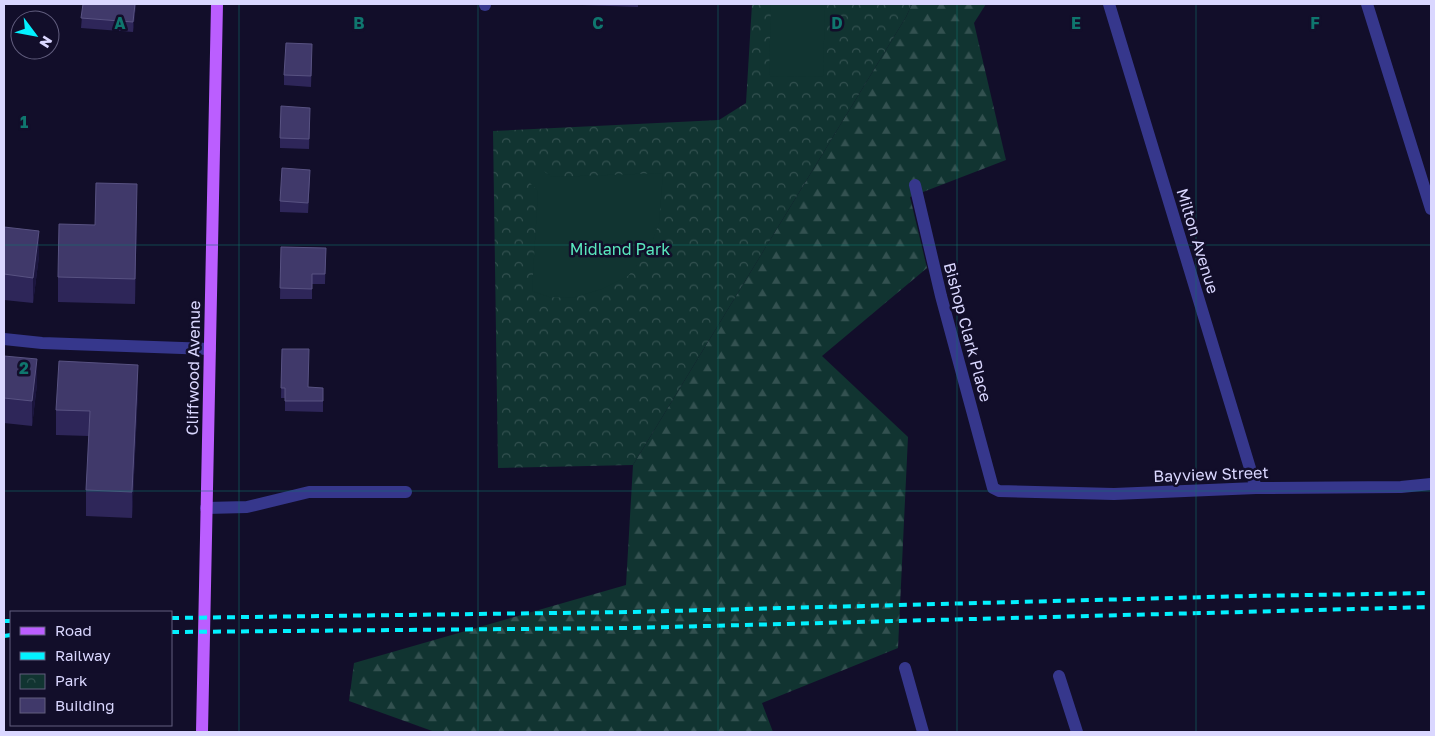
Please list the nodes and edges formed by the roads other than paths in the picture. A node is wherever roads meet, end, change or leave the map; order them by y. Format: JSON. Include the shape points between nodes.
{"nodes":[{"id":1,"x":217,"y":4,"type":"edge"},
{"id":2,"x":1109,"y":4,"type":"edge"},
{"id":3,"x":1367,"y":4,"type":"edge"},
{"id":4,"x":915,"y":184,"type":"dead end"},
{"id":5,"x":1431,"y":209,"type":"edge"},
{"id":6,"x":4,"y":339,"type":"edge"},
{"id":7,"x":210,"y":349,"type":"junction"},
{"id":8,"x":1431,"y":484,"type":"edge"},
{"id":9,"x":993,"y":488,"type":"joint"},
{"id":10,"x":1256,"y":488,"type":"junction"},
{"id":11,"x":406,"y":492,"type":"dead end"},
{"id":12,"x":206,"y":508,"type":"junction"},
{"id":13,"x":905,"y":668,"type":"dead end"},
{"id":14,"x":1059,"y":676,"type":"dead end"},
{"id":15,"x":202,"y":732,"type":"edge"},
{"id":16,"x":923,"y":732,"type":"edge"},
{"id":17,"x":1076,"y":732,"type":"edge"}],
"edges":[{"from":1,"to":7,"type":"main road","name":"Cliffwood Avenue"},
{"from":2,"to":10,"type":"street","name":"Milton Avenue"},
{"from":3,"to":5,"type":"street"},
{"from":4,"to":9,"type":"street","name":"Bishop Clark Place"},
{"from":6,"to":7,"type":"street"},
{"from":7,"to":12,"type":"main road","name":"Cliffwood Avenue"},
{"from":8,"to":10,"type":"street","name":"Bayview Street"},
{"from":9,"to":10,"type":"street","name":"Bayview Street","via":[[999,491],[1114,494]]},
{"from":11,"to":12,"type":"street","via":[[309,492],[248,507]]},
{"from":12,"to":15,"type":"main road","name":"Cliffwood Avenue"},
{"from":13,"to":16,"type":"street"},
{"from":14,"to":17,"type":"street"}]}
